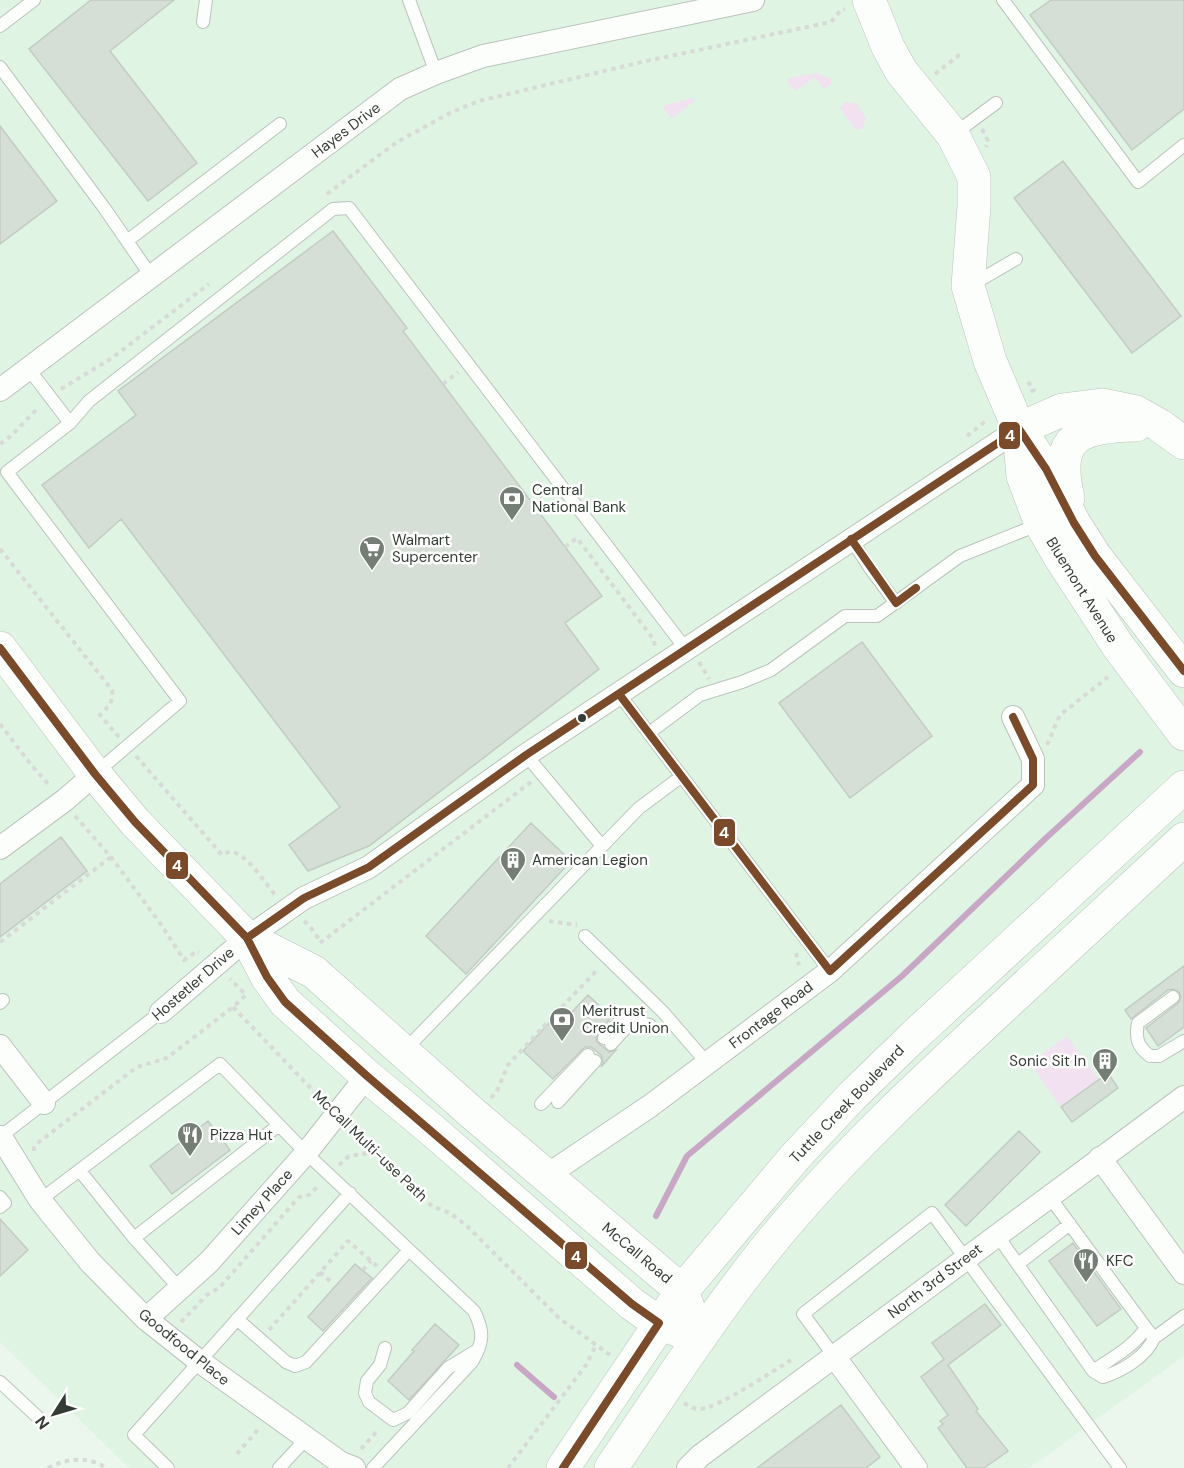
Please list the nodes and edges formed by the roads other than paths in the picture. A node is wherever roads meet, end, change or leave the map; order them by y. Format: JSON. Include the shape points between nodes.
{"nodes":[{"id":1,"x":34,"y":0,"type":"edge"},
{"id":2,"x":206,"y":0,"type":"edge"},
{"id":3,"x":409,"y":0,"type":"edge"},
{"id":4,"x":753,"y":0,"type":"edge"},
{"id":5,"x":1004,"y":0,"type":"edge"},
{"id":6,"x":858,"y":4,"type":"edge"},
{"id":7,"x":699,"y":6,"type":"edge"},
{"id":8,"x":203,"y":22,"type":"dead end"},
{"id":9,"x":0,"y":26,"type":"edge"},
{"id":10,"x":0,"y":67,"type":"edge"},
{"id":11,"x":436,"y":72,"type":"junction"},
{"id":12,"x":996,"y":103,"type":"dead end"},
{"id":13,"x":280,"y":124,"type":"dead end"},
{"id":14,"x":953,"y":135,"type":"junction"},
{"id":15,"x":1184,"y":145,"type":"edge"},
{"id":16,"x":127,"y":241,"type":"junction"},
{"id":17,"x":1016,"y":259,"type":"dead end"},
{"id":18,"x":151,"y":276,"type":"junction"},
{"id":19,"x":968,"y":286,"type":"junction"},
{"id":20,"x":28,"y":368,"type":"junction"},
{"id":21,"x":0,"y":390,"type":"edge"},
{"id":22,"x":70,"y":423,"type":"junction"},
{"id":23,"x":1019,"y":429,"type":"junction"},
{"id":24,"x":1172,"y":434,"type":"edge"},
{"id":25,"x":1074,"y":523,"type":"junction"},
{"id":26,"x":1041,"y":524,"type":"junction"},
{"id":27,"x":851,"y":538,"type":"junction"},
{"id":28,"x":896,"y":603,"type":"junction"},
{"id":29,"x":0,"y":648,"type":"edge"},
{"id":30,"x":685,"y":648,"type":"junction"},
{"id":31,"x":1184,"y":671,"type":"edge"},
{"id":32,"x":619,"y":694,"type":"junction"},
{"id":33,"x":1013,"y":717,"type":"dead end"},
{"id":34,"x":649,"y":733,"type":"junction"},
{"id":35,"x":1184,"y":734,"type":"edge"},
{"id":36,"x":526,"y":755,"type":"junction"},
{"id":37,"x":95,"y":774,"type":"junction"},
{"id":38,"x":681,"y":776,"type":"junction"},
{"id":39,"x":1184,"y":787,"type":"edge"},
{"id":40,"x":1184,"y":839,"type":"edge"},
{"id":41,"x":602,"y":846,"type":"junction"},
{"id":42,"x":0,"y":848,"type":"edge"},
{"id":43,"x":583,"y":931,"type":"road end"},
{"id":44,"x":247,"y":938,"type":"junction"},
{"id":45,"x":830,"y":971,"type":"junction"},
{"id":46,"x":1173,"y":997,"type":"dead end"},
{"id":47,"x":161,"y":1012,"type":"joint"},
{"id":48,"x":650,"y":1025,"type":"dead end"},
{"id":49,"x":607,"y":1041,"type":"dead end"},
{"id":50,"x":1184,"y":1041,"type":"edge"},
{"id":51,"x":0,"y":1046,"type":"edge"},
{"id":52,"x":403,"y":1052,"type":"junction"},
{"id":53,"x":707,"y":1064,"type":"junction"},
{"id":54,"x":367,"y":1076,"type":"junction"},
{"id":55,"x":1184,"y":1097,"type":"edge"},
{"id":56,"x":558,"y":1102,"type":"dead end"},
{"id":57,"x":44,"y":1103,"type":"junction"},
{"id":58,"x":541,"y":1104,"type":"dead end"},
{"id":59,"x":481,"y":1105,"type":"junction"},
{"id":60,"x":279,"y":1125,"type":"junction"},
{"id":61,"x":432,"y":1130,"type":"junction"},
{"id":62,"x":0,"y":1137,"type":"edge"},
{"id":63,"x":306,"y":1153,"type":"junction"},
{"id":64,"x":1100,"y":1158,"type":"junction"},
{"id":65,"x":80,"y":1171,"type":"junction"},
{"id":66,"x":546,"y":1176,"type":"junction"},
{"id":67,"x":350,"y":1193,"type":"junction"},
{"id":68,"x":1049,"y":1196,"type":"junction"},
{"id":69,"x":0,"y":1197,"type":"edge"},
{"id":70,"x":40,"y":1200,"type":"junction"},
{"id":71,"x":0,"y":1207,"type":"edge"},
{"id":72,"x":1070,"y":1224,"type":"junction"},
{"id":73,"x":997,"y":1235,"type":"junction"},
{"id":74,"x":134,"y":1238,"type":"junction"},
{"id":75,"x":409,"y":1250,"type":"junction"},
{"id":76,"x":966,"y":1258,"type":"junction"},
{"id":77,"x":1018,"y":1264,"type":"junction"},
{"id":78,"x":1184,"y":1273,"type":"edge"},
{"id":79,"x":180,"y":1289,"type":"junction"},
{"id":80,"x":682,"y":1291,"type":"junction"},
{"id":81,"x":1184,"y":1316,"type":"edge"},
{"id":82,"x":146,"y":1319,"type":"junction"},
{"id":83,"x":237,"y":1319,"type":"junction"},
{"id":84,"x":659,"y":1323,"type":"junction"},
{"id":85,"x":1150,"y":1333,"type":"junction"},
{"id":86,"x":699,"y":1338,"type":"junction"},
{"id":87,"x":385,"y":1348,"type":"dead end"},
{"id":88,"x":480,"y":1348,"type":"junction"},
{"id":89,"x":834,"y":1356,"type":"junction"},
{"id":90,"x":199,"y":1361,"type":"junction"},
{"id":91,"x":0,"y":1382,"type":"edge"},
{"id":92,"x":43,"y":1422,"type":"dead end"},
{"id":93,"x":306,"y":1438,"type":"junction"},
{"id":94,"x":699,"y":1464,"type":"edge"},
{"id":95,"x":168,"y":1468,"type":"edge"},
{"id":96,"x":279,"y":1468,"type":"edge"},
{"id":97,"x":354,"y":1468,"type":"edge"},
{"id":98,"x":373,"y":1468,"type":"edge"},
{"id":99,"x":563,"y":1468,"type":"edge"},
{"id":100,"x":611,"y":1468,"type":"edge"},
{"id":101,"x":916,"y":1468,"type":"edge"},
{"id":102,"x":1120,"y":1468,"type":"edge"}],
"edges":[{"from":1,"to":9,"type":"lane"},
{"from":2,"to":8,"type":"lane"},
{"from":3,"to":11,"type":"lane"},
{"from":4,"to":7,"type":"street","name":"Hayes Drive"},
{"from":5,"to":15,"type":"lane","via":[[1138,182]]},
{"from":6,"to":14,"type":"main road","name":"Bluemont Avenue","via":[[901,71]]},
{"from":7,"to":11,"type":"street","name":"Hayes Drive","via":[[483,56]]},
{"from":10,"to":16,"type":"lane"},
{"from":11,"to":18,"type":"street","name":"Hayes Drive","via":[[400,89]]},
{"from":12,"to":14,"type":"lane"},
{"from":13,"to":16,"type":"lane"},
{"from":14,"to":19,"type":"main road","name":"Bluemont Avenue","via":[[974,177]]},
{"from":16,"to":18,"type":"lane"},
{"from":17,"to":19,"type":"lane"},
{"from":18,"to":20,"type":"street","name":"Hayes Drive"},
{"from":19,"to":23,"type":"main road","name":"Bluemont Avenue","via":[[990,360]]},
{"from":20,"to":21,"type":"street","name":"Hayes Drive"},
{"from":20,"to":22,"type":"lane"},
{"from":22,"to":30,"type":"lane","via":[[89,400],[333,209],[349,208]]},
{"from":22,"to":37,"type":"lane","via":[[7,472],[180,701]]},
{"from":23,"to":24,"type":"main road","name":"Hostetler Drive","via":[[1062,410],[1102,405],[1136,411]]},
{"from":23,"to":25,"type":"main road","name":"Bluemont Avenue","via":[[1046,469]]},
{"from":23,"to":26,"type":"main road","name":"Bluemont Avenue","via":[[1023,476]]},
{"from":23,"to":27,"type":"street","name":"Hostetler Drive"},
{"from":24,"to":25,"type":"main road","via":[[1107,426],[1085,431],[1070,443],[1063,461],[1064,484]]},
{"from":25,"to":31,"type":"main road","name":"Bluemont Avenue"},
{"from":26,"to":28,"type":"lane","via":[[960,556]]},
{"from":26,"to":35,"type":"main road","name":"Bluemont Avenue","via":[[1118,646]]},
{"from":27,"to":28,"type":"lane"},
{"from":27,"to":30,"type":"street","name":"Hostetler Drive"},
{"from":28,"to":34,"type":"lane","via":[[877,616],[845,616],[771,670],[700,696]]},
{"from":29,"to":37,"type":"main road","name":"McCall Road"},
{"from":30,"to":32,"type":"street","name":"Hostetler Drive"},
{"from":32,"to":34,"type":"lane"},
{"from":32,"to":36,"type":"street","name":"Hostetler Drive"},
{"from":33,"to":45,"type":"street","name":"Frontage Road","via":[[1032,757],[1033,785]]},
{"from":34,"to":38,"type":"lane"},
{"from":36,"to":41,"type":"lane"},
{"from":36,"to":44,"type":"street","name":"Hostetler Drive","via":[[369,867],[322,888]]},
{"from":37,"to":42,"type":"street"},
{"from":37,"to":44,"type":"main road","name":"McCall Road","via":[[135,822]]},
{"from":38,"to":41,"type":"lane","via":[[639,808]]},
{"from":38,"to":45,"type":"lane"},
{"from":39,"to":80,"type":"main road","name":"Tuttle Creek Boulevard","via":[[852,1096],[795,1156]]},
{"from":40,"to":86,"type":"main road","via":[[867,1135],[779,1233]]},
{"from":41,"to":52,"type":"lane"},
{"from":43,"to":53,"type":"lane","via":[[663,1012]]},
{"from":44,"to":47,"type":"street","name":"Hostetler Drive"},
{"from":44,"to":52,"type":"main road","name":"McCall Road","via":[[314,972]]},
{"from":44,"to":54,"type":"main road","name":"McCall Road","via":[[285,1002]]},
{"from":45,"to":53,"type":"street","name":"Frontage Road"},
{"from":46,"to":50,"type":"lane","via":[[1138,1023],[1136,1035],[1140,1048],[1150,1056],[1159,1056]]},
{"from":47,"to":57,"type":"lane","name":"Hostetler Drive"},
{"from":48,"to":49,"type":"lane","via":[[622,1019]]},
{"from":51,"to":57,"type":"street"},
{"from":52,"to":59,"type":"main road","name":"McCall Road"},
{"from":53,"to":66,"type":"street","name":"Frontage Road"},
{"from":54,"to":59,"type":"main road","via":[[381,1068],[398,1073],[420,1089]]},
{"from":54,"to":61,"type":"main road","name":"McCall Road"},
{"from":54,"to":63,"type":"street","name":"Limey Place"},
{"from":55,"to":64,"type":"street","name":"North 3rd Street"},
{"from":56,"to":58,"type":"lane","via":[[591,1058]]},
{"from":57,"to":62,"type":"lane","name":"Hostetler Drive"},
{"from":59,"to":66,"type":"main road","name":"McCall Road"},
{"from":60,"to":63,"type":"lane"},
{"from":60,"to":65,"type":"lane","via":[[220,1064]]},
{"from":60,"to":74,"type":"lane"},
{"from":61,"to":66,"type":"main road","via":[[526,1176]]},
{"from":61,"to":84,"type":"main road","name":"McCall Road","via":[[632,1304]]},
{"from":62,"to":70,"type":"street","name":"Goodfood Place"},
{"from":63,"to":67,"type":"lane"},
{"from":63,"to":79,"type":"street","name":"Limey Place"},
{"from":64,"to":68,"type":"street","name":"North 3rd Street"},
{"from":64,"to":78,"type":"street"},
{"from":65,"to":70,"type":"lane"},
{"from":65,"to":74,"type":"lane"},
{"from":66,"to":80,"type":"main road","name":"McCall Road"},
{"from":67,"to":75,"type":"lane"},
{"from":67,"to":83,"type":"lane"},
{"from":68,"to":72,"type":"lane"},
{"from":68,"to":73,"type":"street","name":"North 3rd Street"},
{"from":69,"to":71,"type":"lane","via":[[5,1203]]},
{"from":70,"to":82,"type":"street","name":"Goodfood Place","via":[[90,1262]]},
{"from":72,"to":77,"type":"lane"},
{"from":72,"to":85,"type":"lane"},
{"from":73,"to":76,"type":"street","name":"North 3rd Street"},
{"from":73,"to":77,"type":"lane"},
{"from":74,"to":79,"type":"lane"},
{"from":75,"to":83,"type":"lane","via":[[306,1362],[295,1366],[286,1362]]},
{"from":75,"to":88,"type":"lane","via":[[474,1311],[482,1327]]},
{"from":76,"to":89,"type":"street","name":"North 3rd Street"},
{"from":76,"to":89,"type":"lane","via":[[932,1213],[802,1314]]},
{"from":76,"to":102,"type":"lane"},
{"from":77,"to":85,"type":"lane","via":[[1093,1371]]},
{"from":79,"to":82,"type":"street","name":"Limey Place"},
{"from":80,"to":84,"type":"main road","name":"Tuttle Creek Boulevard"},
{"from":80,"to":86,"type":"main road","name":"McCall Road"},
{"from":81,"to":85,"type":"lane"},
{"from":82,"to":90,"type":"street","name":"Goodfood Place"},
{"from":83,"to":90,"type":"lane"},
{"from":84,"to":86,"type":"main road","name":"McCall Road"},
{"from":84,"to":99,"type":"main road","name":"Tuttle Creek Boulevard"},
{"from":86,"to":100,"type":"main road"},
{"from":87,"to":88,"type":"lane","via":[[365,1393],[369,1402],[393,1420],[408,1413],[448,1368]]},
{"from":88,"to":98,"type":"lane","via":[[472,1362]]},
{"from":89,"to":94,"type":"street","name":"North 3rd Street"},
{"from":89,"to":101,"type":"street"},
{"from":90,"to":93,"type":"street","name":"Goodfood Place"},
{"from":90,"to":95,"type":"lane","via":[[134,1435]]},
{"from":91,"to":92,"type":"lane"},
{"from":93,"to":96,"type":"lane"},
{"from":93,"to":97,"type":"street","name":"Goodfood Place"}]}
